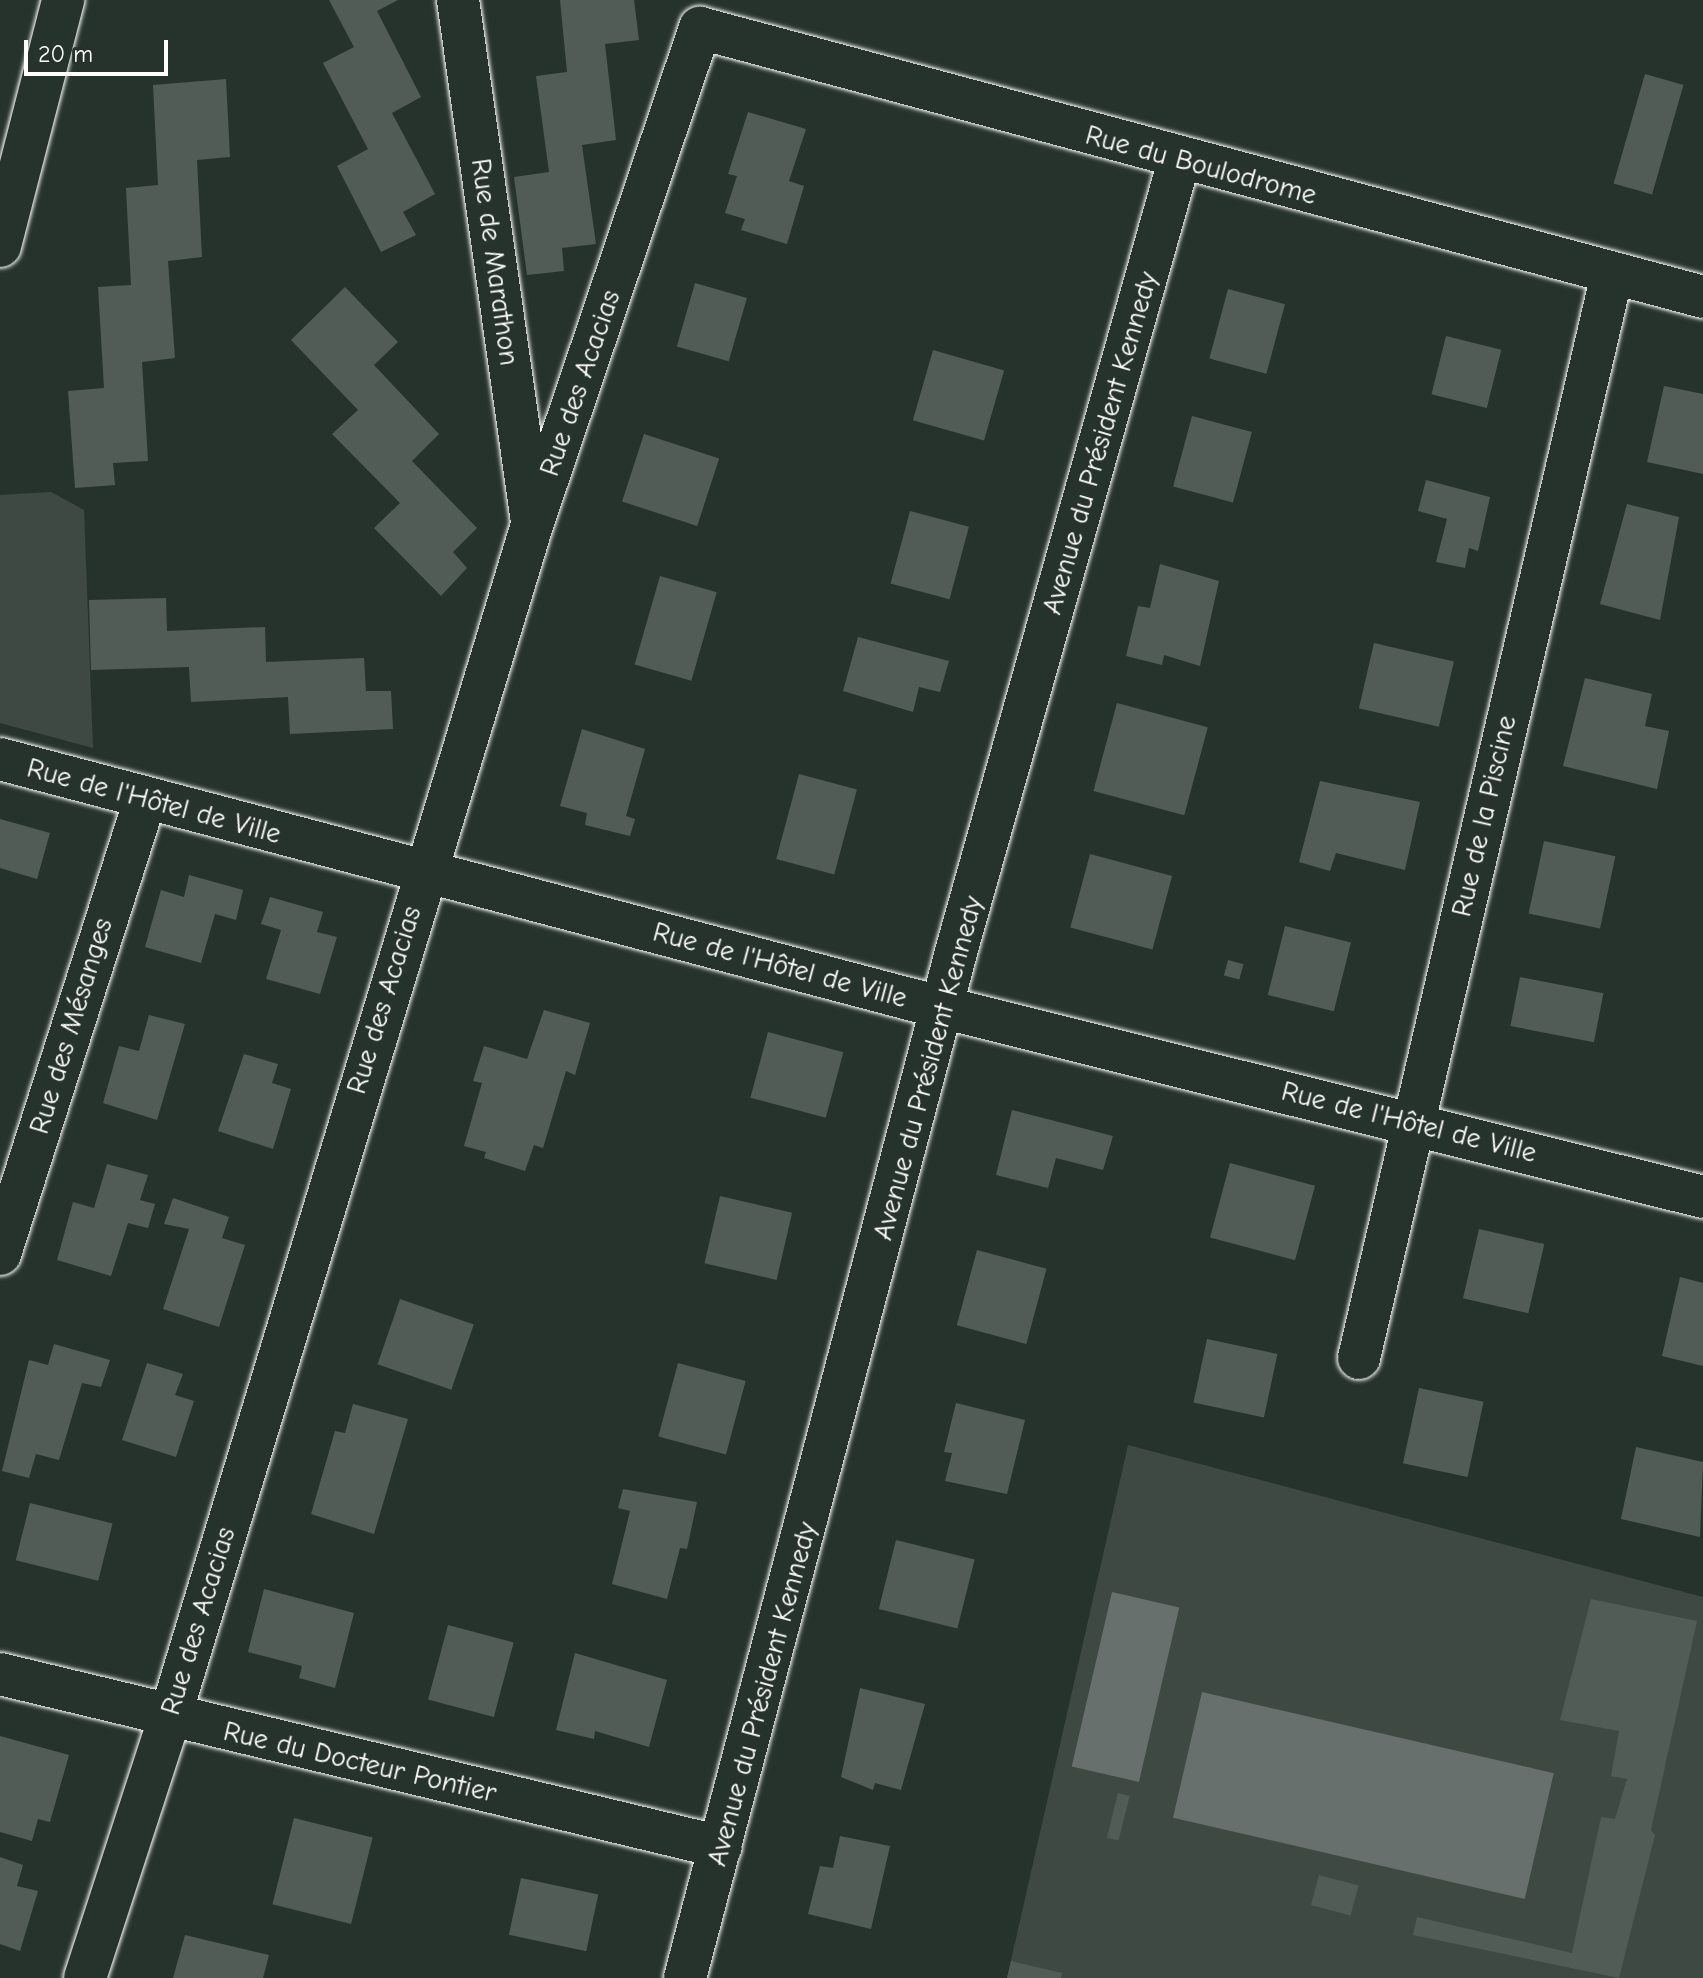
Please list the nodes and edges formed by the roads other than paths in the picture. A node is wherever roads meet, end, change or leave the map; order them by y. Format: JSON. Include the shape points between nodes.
{"nodes":[{"id":1,"x":63,"y":0,"type":"edge"},
{"id":2,"x":458,"y":0,"type":"edge"},
{"id":3,"x":700,"y":28,"type":"joint"},
{"id":4,"x":1179,"y":161,"type":"junction"},
{"id":5,"x":0,"y":246,"type":"edge"},
{"id":6,"x":1612,"y":274,"type":"junction"},
{"id":7,"x":1703,"y":297,"type":"edge"},
{"id":8,"x":532,"y":525,"type":"junction"},
{"id":9,"x":0,"y":759,"type":"edge"},
{"id":10,"x":145,"y":799,"type":"junction"},
{"id":11,"x":423,"y":873,"type":"junction"},
{"id":12,"x":943,"y":1007,"type":"junction"},
{"id":13,"x":1411,"y":1121,"type":"junction"},
{"id":14,"x":1703,"y":1197,"type":"edge"},
{"id":15,"x":0,"y":1254,"type":"edge"},
{"id":16,"x":1359,"y":1358,"type":"dead end"},
{"id":17,"x":0,"y":1674,"type":"edge"},
{"id":18,"x":170,"y":1717,"type":"junction"},
{"id":19,"x":721,"y":1847,"type":"junction"},
{"id":20,"x":85,"y":1978,"type":"edge"},
{"id":21,"x":685,"y":1978,"type":"edge"}],
"edges":[{"from":1,"to":5,"type":"street"},
{"from":2,"to":8,"type":"street","name":"Rue de Marathon"},
{"from":3,"to":4,"type":"street","name":"Rue du Boulodrome"},
{"from":3,"to":8,"type":"street","name":"Rue des Acacias"},
{"from":4,"to":6,"type":"street","name":"Rue du Boulodrome"},
{"from":4,"to":12,"type":"street","name":"Avenue du Président Kennedy"},
{"from":6,"to":7,"type":"street","name":"Rue du Boulodrome"},
{"from":6,"to":13,"type":"street","name":"Rue de la Piscine"},
{"from":8,"to":11,"type":"street","name":"Rue des Acacias"},
{"from":9,"to":10,"type":"street","name":"Rue de l'Hôtel de Ville"},
{"from":10,"to":11,"type":"street","name":"Rue de l'Hôtel de Ville"},
{"from":10,"to":15,"type":"street","name":"Rue des Mésanges"},
{"from":11,"to":12,"type":"street","name":"Rue de l'Hôtel de Ville"},
{"from":11,"to":18,"type":"street","name":"Rue des Acacias"},
{"from":12,"to":13,"type":"street","name":"Rue de l'Hôtel de Ville"},
{"from":12,"to":19,"type":"street","name":"Avenue du Président Kennedy"},
{"from":13,"to":14,"type":"street","name":"Rue de l'Hôtel de Ville"},
{"from":13,"to":16,"type":"street","name":"Rue de la Piscine"},
{"from":17,"to":18,"type":"street","name":"Rue du Docteur Pontier"},
{"from":18,"to":19,"type":"street","name":"Rue du Docteur Pontier"},
{"from":18,"to":20,"type":"street","name":"Rue des Acacias"},
{"from":19,"to":21,"type":"street","name":"Avenue du Président Kennedy"}]}
